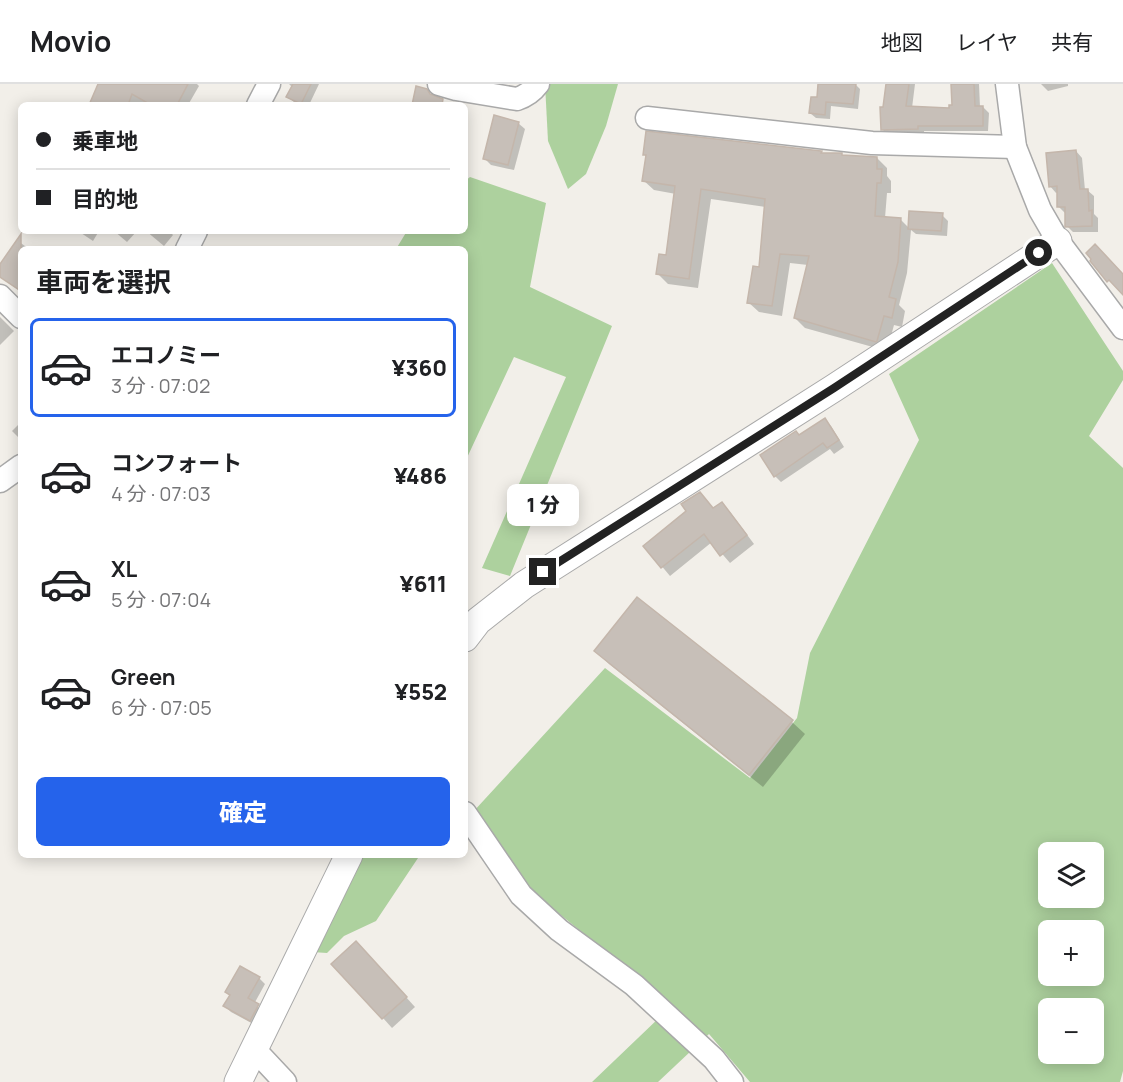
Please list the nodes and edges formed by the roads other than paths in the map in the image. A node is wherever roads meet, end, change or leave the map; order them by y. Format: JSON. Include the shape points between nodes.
{"nodes":[{"id":1,"x":269,"y":84,"type":"edge"},
{"id":2,"x":538,"y":84,"type":"edge"},
{"id":3,"x":1007,"y":84,"type":"edge"},
{"id":4,"x":449,"y":92,"type":"edge"},
{"id":5,"x":260,"y":102,"type":"edge"},
{"id":6,"x":647,"y":118,"type":"dead end"},
{"id":7,"x":1015,"y":147,"type":"junction"},
{"id":8,"x":1058,"y":241,"type":"junction"},
{"id":9,"x":0,"y":296,"type":"edge"},
{"id":10,"x":18,"y":314,"type":"edge"},
{"id":11,"x":1123,"y":328,"type":"edge"},
{"id":12,"x":18,"y":468,"type":"edge"},
{"id":13,"x":0,"y":481,"type":"edge"},
{"id":14,"x":468,"y":634,"type":"edge"},
{"id":15,"x":468,"y":817,"type":"edge"},
{"id":16,"x":348,"y":858,"type":"edge"},
{"id":17,"x":254,"y":1049,"type":"junction"},
{"id":18,"x":238,"y":1082,"type":"edge"},
{"id":19,"x":285,"y":1082,"type":"edge"},
{"id":20,"x":732,"y":1082,"type":"edge"}],
"edges":[{"from":1,"to":5,"type":"street"},
{"from":2,"to":4,"type":"street","via":[[517,99]]},
{"from":3,"to":7,"type":"street"},
{"from":6,"to":7,"type":"street","via":[[872,143]]},
{"from":7,"to":8,"type":"street","via":[[1040,210]]},
{"from":8,"to":11,"type":"street"},
{"from":8,"to":14,"type":"street","via":[[524,585],[478,621]]},
{"from":9,"to":10,"type":"street"},
{"from":12,"to":13,"type":"street"},
{"from":15,"to":20,"type":"street","via":[[521,895],[559,930],[634,985],[714,1059]]},
{"from":16,"to":17,"type":"street"},
{"from":17,"to":18,"type":"street"},
{"from":17,"to":19,"type":"street"}]}
